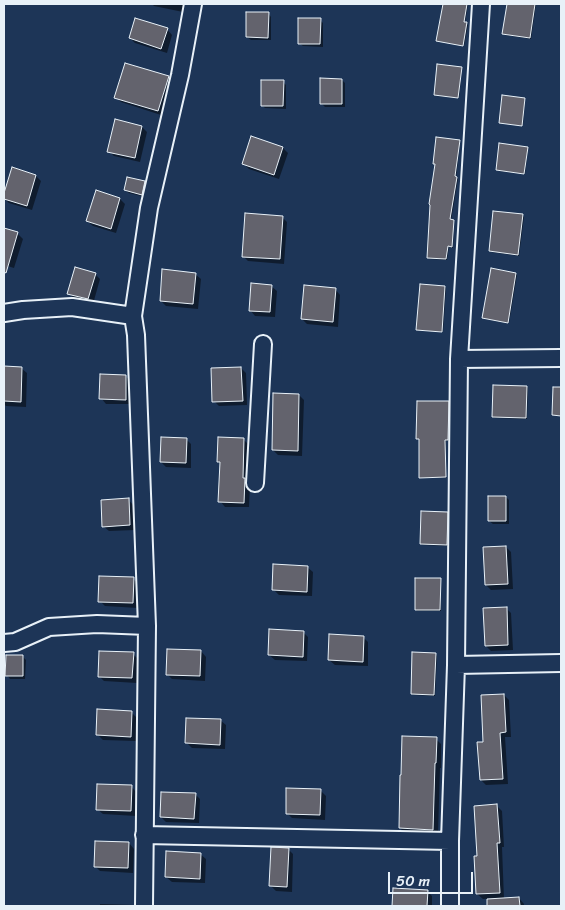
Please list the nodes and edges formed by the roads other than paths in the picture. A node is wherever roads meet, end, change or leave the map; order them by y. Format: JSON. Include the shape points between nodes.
{"nodes":[{"id":1,"x":192,"y":4,"type":"edge"},
{"id":2,"x":481,"y":4,"type":"edge"},
{"id":3,"x":4,"y":313,"type":"edge"},
{"id":4,"x":133,"y":316,"type":"junction"},
{"id":5,"x":263,"y":344,"type":"dead end"},
{"id":6,"x":561,"y":358,"type":"edge"},
{"id":7,"x":459,"y":359,"type":"junction"},
{"id":8,"x":255,"y":483,"type":"dead end"},
{"id":9,"x":147,"y":626,"type":"junction"},
{"id":10,"x":4,"y":643,"type":"edge"},
{"id":11,"x":561,"y":663,"type":"edge"},
{"id":12,"x":456,"y":665,"type":"junction"},
{"id":13,"x":144,"y":835,"type":"junction"},
{"id":14,"x":450,"y":840,"type":"junction"},
{"id":15,"x":144,"y":906,"type":"edge"},
{"id":16,"x":450,"y":906,"type":"edge"}],
"edges":[{"from":1,"to":4,"type":"street","via":[[180,75],[149,208]]},
{"from":2,"to":7,"type":"street"},
{"from":3,"to":4,"type":"street","via":[[72,307]]},
{"from":4,"to":9,"type":"street"},
{"from":5,"to":8,"type":"street"},
{"from":6,"to":7,"type":"street"},
{"from":7,"to":12,"type":"street"},
{"from":9,"to":10,"type":"street","via":[[49,627]]},
{"from":9,"to":13,"type":"street"},
{"from":11,"to":12,"type":"street"},
{"from":12,"to":14,"type":"street"},
{"from":13,"to":14,"type":"street"},
{"from":13,"to":15,"type":"street"},
{"from":14,"to":16,"type":"street"}]}
